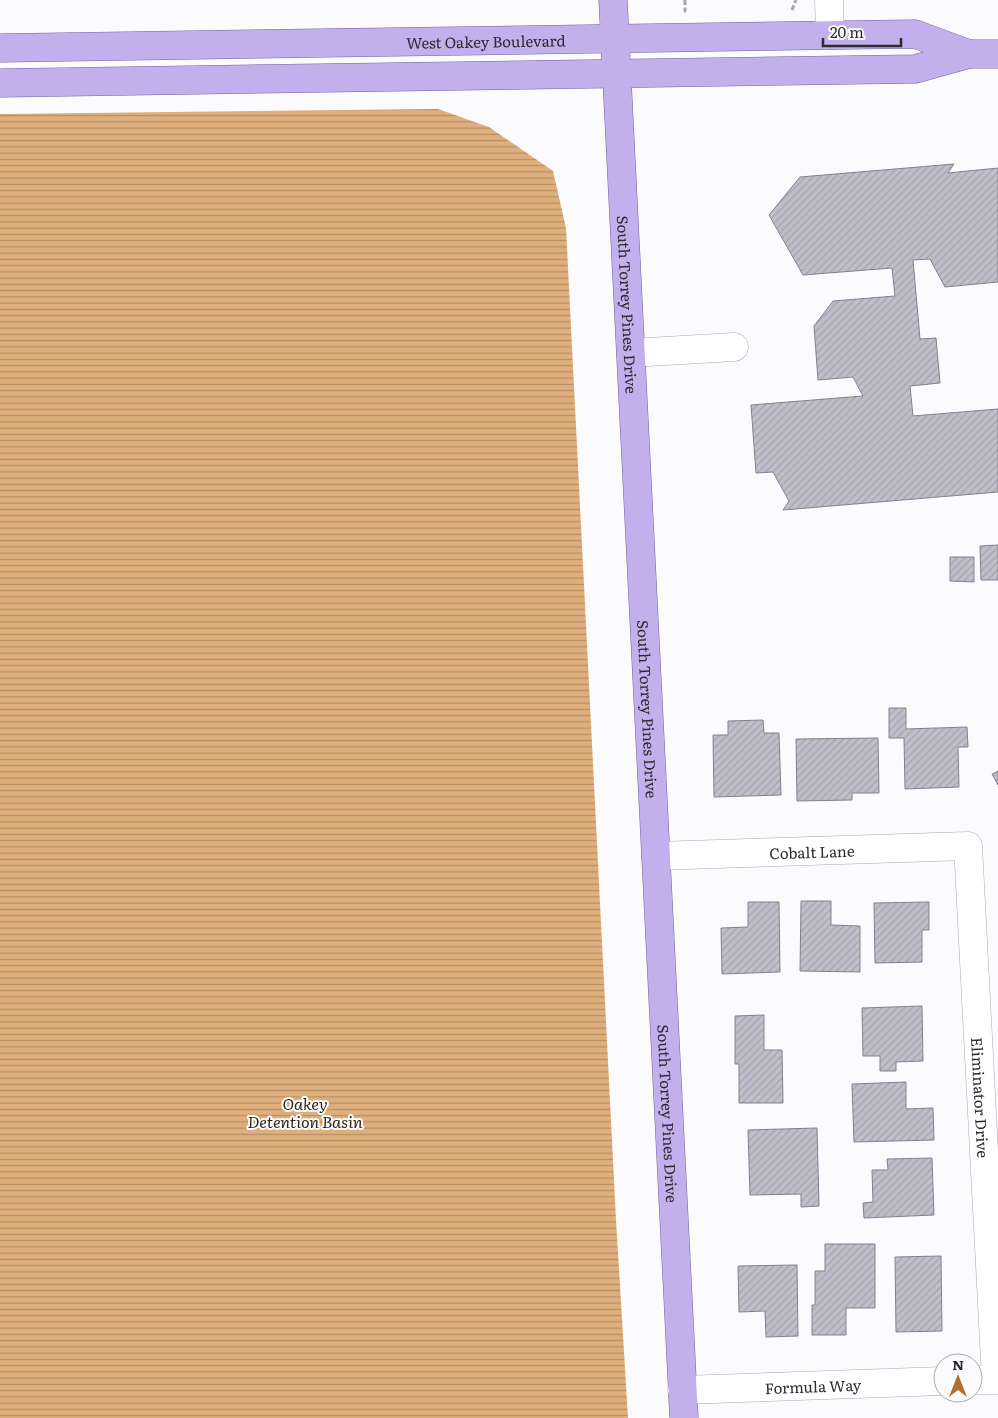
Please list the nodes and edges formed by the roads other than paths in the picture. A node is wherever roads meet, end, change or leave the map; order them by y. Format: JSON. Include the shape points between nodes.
{"nodes":[{"id":1,"x":614,"y":0,"type":"edge"},
{"id":2,"x":829,"y":0,"type":"edge"},
{"id":3,"x":830,"y":35,"type":"junction"},
{"id":4,"x":616,"y":38,"type":"junction"},
{"id":5,"x":0,"y":48,"type":"edge"},
{"id":6,"x":969,"y":54,"type":"junction"},
{"id":7,"x":998,"y":54,"type":"edge"},
{"id":8,"x":830,"y":71,"type":"junction"},
{"id":9,"x":617,"y":73,"type":"junction"},
{"id":10,"x":0,"y":83,"type":"edge"},
{"id":11,"x":734,"y":347,"type":"dead end"},
{"id":12,"x":631,"y":354,"type":"junction"},
{"id":13,"x":968,"y":846,"type":"joint"},
{"id":14,"x":656,"y":856,"type":"junction"},
{"id":15,"x":985,"y":1380,"type":"edge"},
{"id":16,"x":933,"y":1381,"type":"edge"},
{"id":17,"x":682,"y":1390,"type":"junction"},
{"id":18,"x":684,"y":1418,"type":"edge"}],
"edges":[{"from":1,"to":4,"type":"main road","name":"South Torrey Pines Drive"},
{"from":2,"to":3,"type":"street"},
{"from":3,"to":4,"type":"main road","name":"West Oakey Boulevard"},
{"from":3,"to":6,"type":"main road","name":"West Oakey Boulevard","via":[[915,34]]},
{"from":3,"to":8,"type":"main road"},
{"from":4,"to":5,"type":"main road","name":"West Oakey Boulevard"},
{"from":4,"to":9,"type":"main road","name":"South Torrey Pines Drive"},
{"from":6,"to":7,"type":"main road","name":"West Oakey Boulevard"},
{"from":6,"to":8,"type":"main road","name":"West Oakey Boulevard","via":[[915,69]]},
{"from":8,"to":9,"type":"main road","name":"West Oakey Boulevard"},
{"from":9,"to":10,"type":"main road","name":"West Oakey Boulevard"},
{"from":9,"to":12,"type":"main road","name":"South Torrey Pines Drive"},
{"from":11,"to":12,"type":"street"},
{"from":12,"to":14,"type":"main road","name":"South Torrey Pines Drive"},
{"from":13,"to":14,"type":"street","name":"Cobalt Lane"},
{"from":13,"to":15,"type":"street","name":"Eliminator Drive"},
{"from":14,"to":17,"type":"main road","name":"South Torrey Pines Drive"},
{"from":16,"to":17,"type":"street","name":"Formula Way"},
{"from":17,"to":18,"type":"main road","name":"South Torrey Pines Drive"}]}
